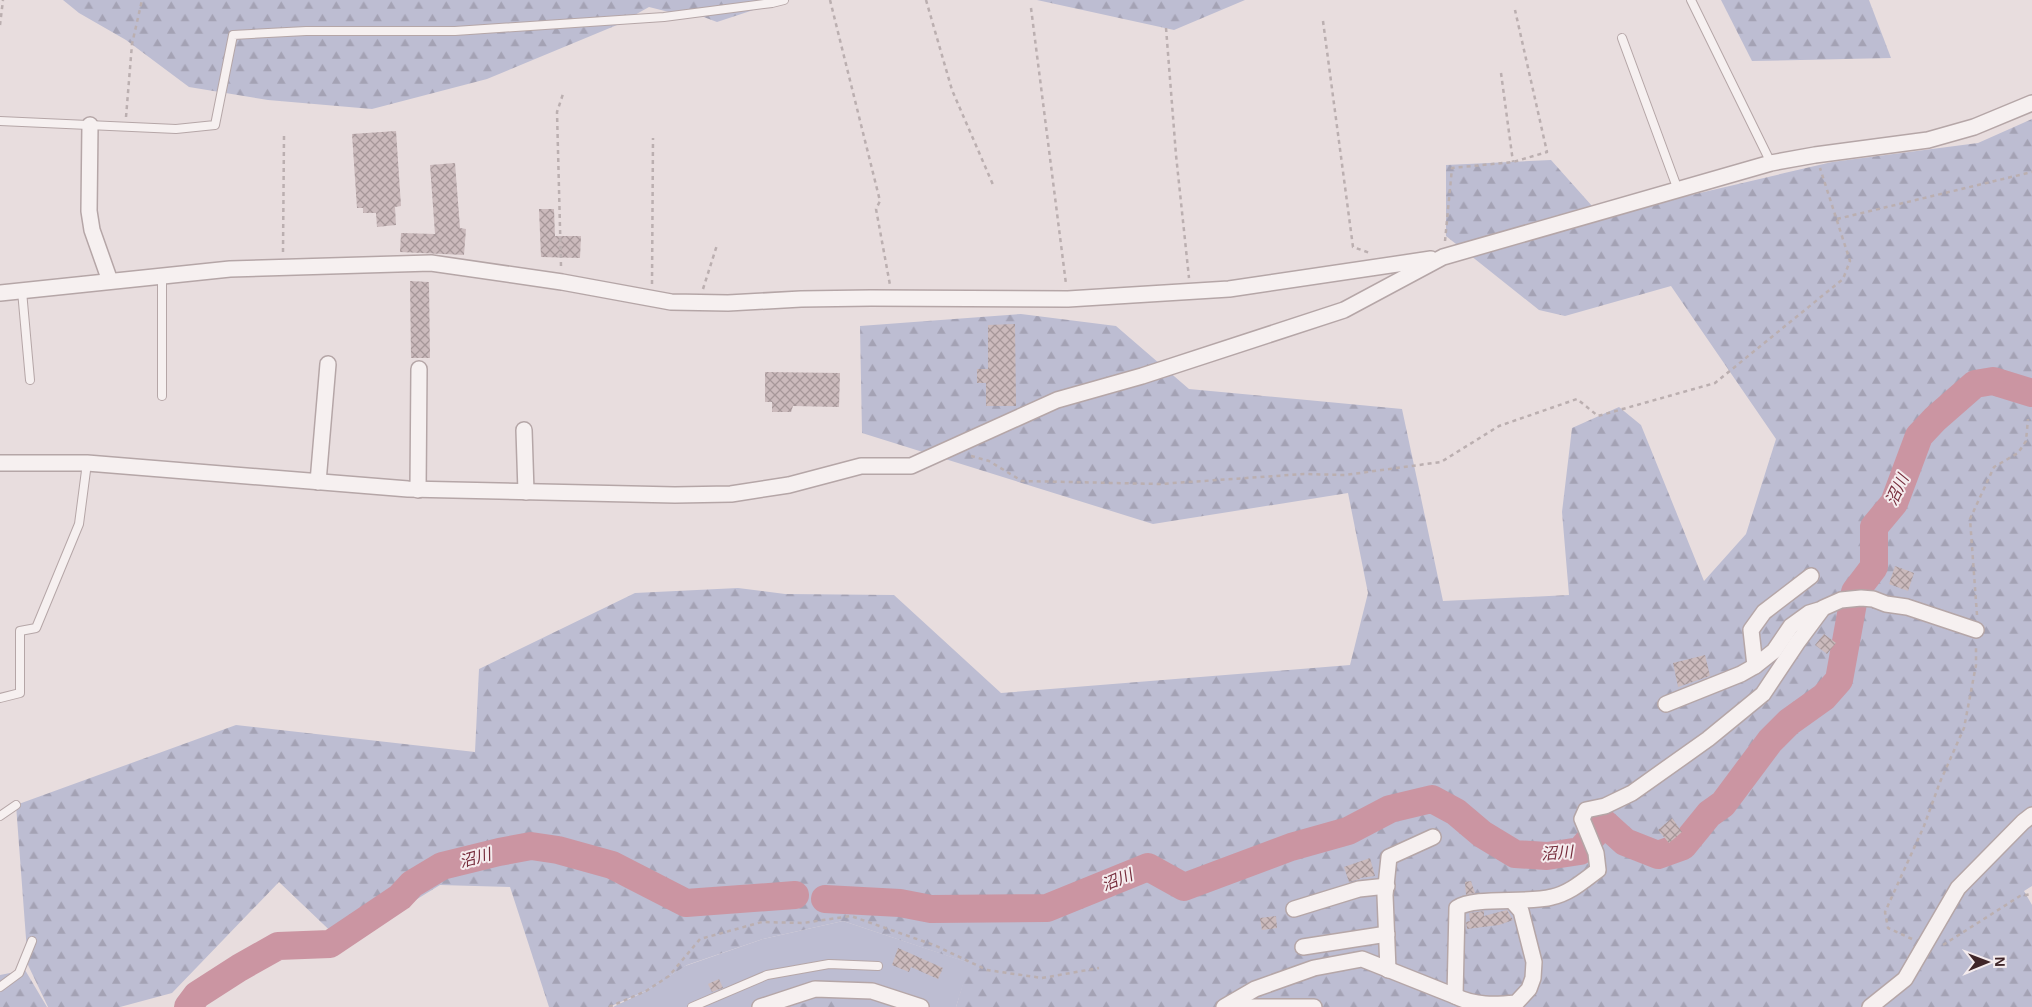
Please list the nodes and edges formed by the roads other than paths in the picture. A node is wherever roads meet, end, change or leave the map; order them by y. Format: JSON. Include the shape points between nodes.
{"nodes":[{"id":1,"x":784,"y":0,"type":"edge"},
{"id":2,"x":1690,"y":0,"type":"edge"},
{"id":3,"x":1622,"y":38,"type":"dead end"},
{"id":4,"x":2032,"y":103,"type":"edge"},
{"id":5,"x":0,"y":121,"type":"edge"},
{"id":6,"x":90,"y":125,"type":"junction"},
{"id":7,"x":1771,"y":163,"type":"junction"},
{"id":8,"x":1678,"y":190,"type":"junction"},
{"id":9,"x":1443,"y":257,"type":"junction"},
{"id":10,"x":162,"y":276,"type":"junction"},
{"id":11,"x":110,"y":281,"type":"junction"},
{"id":12,"x":22,"y":290,"type":"junction"},
{"id":13,"x":0,"y":293,"type":"edge"},
{"id":14,"x":328,"y":364,"type":"dead end"},
{"id":15,"x":420,"y":368,"type":"dead end"},
{"id":16,"x":30,"y":380,"type":"dead end"},
{"id":17,"x":162,"y":396,"type":"dead end"},
{"id":18,"x":524,"y":430,"type":"dead end"},
{"id":19,"x":0,"y":463,"type":"edge"},
{"id":20,"x":87,"y":463,"type":"junction"},
{"id":21,"x":318,"y":482,"type":"junction"},
{"id":22,"x":418,"y":490,"type":"junction"},
{"id":23,"x":526,"y":492,"type":"junction"},
{"id":24,"x":1811,"y":576,"type":"dead end"},
{"id":25,"x":1823,"y":608,"type":"junction"},
{"id":26,"x":1976,"y":630,"type":"road end"},
{"id":27,"x":1754,"y":666,"type":"junction"},
{"id":28,"x":0,"y":698,"type":"edge"},
{"id":29,"x":1666,"y":704,"type":"dead end"},
{"id":30,"x":16,"y":805,"type":"dead end"},
{"id":31,"x":2032,"y":815,"type":"edge"},
{"id":32,"x":0,"y":816,"type":"edge"},
{"id":33,"x":1433,"y":837,"type":"dead end"},
{"id":34,"x":1387,"y":886,"type":"junction"},
{"id":35,"x":1513,"y":902,"type":"junction"},
{"id":36,"x":1294,"y":909,"type":"dead end"},
{"id":37,"x":1387,"y":934,"type":"junction"},
{"id":38,"x":32,"y":941,"type":"dead end"},
{"id":39,"x":1303,"y":947,"type":"dead end"},
{"id":40,"x":878,"y":966,"type":"dead end"},
{"id":41,"x":1388,"y":970,"type":"junction"},
{"id":42,"x":0,"y":987,"type":"edge"},
{"id":43,"x":1455,"y":996,"type":"junction"},
{"id":44,"x":692,"y":1007,"type":"edge"},
{"id":45,"x":760,"y":1007,"type":"edge"},
{"id":46,"x":921,"y":1007,"type":"edge"},
{"id":47,"x":1223,"y":1007,"type":"edge"},
{"id":48,"x":1314,"y":1007,"type":"edge"},
{"id":49,"x":1870,"y":1007,"type":"edge"}],
"edges":[{"from":1,"to":6,"type":"lane","via":[[664,17],[455,31],[306,31],[233,35],[215,125],[176,128]]},
{"from":2,"to":7,"type":"lane"},
{"from":3,"to":8,"type":"lane"},
{"from":4,"to":7,"type":"street","via":[[1974,127],[1928,140]]},
{"from":5,"to":6,"type":"lane"},
{"from":6,"to":11,"type":"street","via":[[89,211],[92,230]]},
{"from":7,"to":8,"type":"street"},
{"from":8,"to":9,"type":"street"},
{"from":9,"to":10,"type":"street","via":[[1229,289],[1068,299],[671,302],[430,263],[230,269]]},
{"from":9,"to":23,"type":"street","via":[[1344,310],[1142,376],[1057,400],[911,466],[861,466],[789,486],[731,494]]},
{"from":10,"to":11,"type":"street"},
{"from":10,"to":17,"type":"lane"},
{"from":11,"to":12,"type":"street"},
{"from":12,"to":13,"type":"street"},
{"from":12,"to":16,"type":"lane"},
{"from":14,"to":21,"type":"street"},
{"from":15,"to":22,"type":"street"},
{"from":18,"to":23,"type":"street"},
{"from":19,"to":20,"type":"street"},
{"from":20,"to":21,"type":"street"},
{"from":20,"to":28,"type":"lane","via":[[79,524],[36,628],[20,631],[20,693]]},
{"from":21,"to":22,"type":"street"},
{"from":22,"to":23,"type":"street"},
{"from":24,"to":27,"type":"street","via":[[1764,612],[1751,630]]},
{"from":25,"to":26,"type":"street","via":[[1841,600],[1861,598],[1907,607]]},
{"from":25,"to":27,"type":"street","via":[[1809,613],[1791,626],[1774,651]]},
{"from":25,"to":35,"type":"street","via":[[1763,694],[1708,739],[1632,793],[1605,806],[1586,810],[1582,819],[1596,853],[1598,870],[1572,889],[1552,897]]},
{"from":27,"to":29,"type":"street"},
{"from":30,"to":32,"type":"lane"},
{"from":31,"to":49,"type":"street","via":[[1958,888],[1904,979]]},
{"from":33,"to":34,"type":"street","via":[[1389,858]]},
{"from":34,"to":36,"type":"street","via":[[1359,890]]},
{"from":34,"to":37,"type":"street"},
{"from":35,"to":43,"type":"street","via":[[1476,902],[1456,908]]},
{"from":35,"to":43,"type":"street","via":[[1522,912],[1534,962],[1534,978],[1529,989],[1516,1003],[1509,1004],[1468,1003]]},
{"from":37,"to":39,"type":"street"},
{"from":37,"to":41,"type":"street"},
{"from":38,"to":42,"type":"lane","via":[[20,973]]},
{"from":40,"to":44,"type":"lane","via":[[829,964],[767,974]]},
{"from":41,"to":43,"type":"street"},
{"from":41,"to":47,"type":"street","via":[[1362,960],[1314,968],[1255,989]]},
{"from":45,"to":46,"type":"street","via":[[816,989],[872,991]]},
{"from":47,"to":48,"type":"street"}]}
